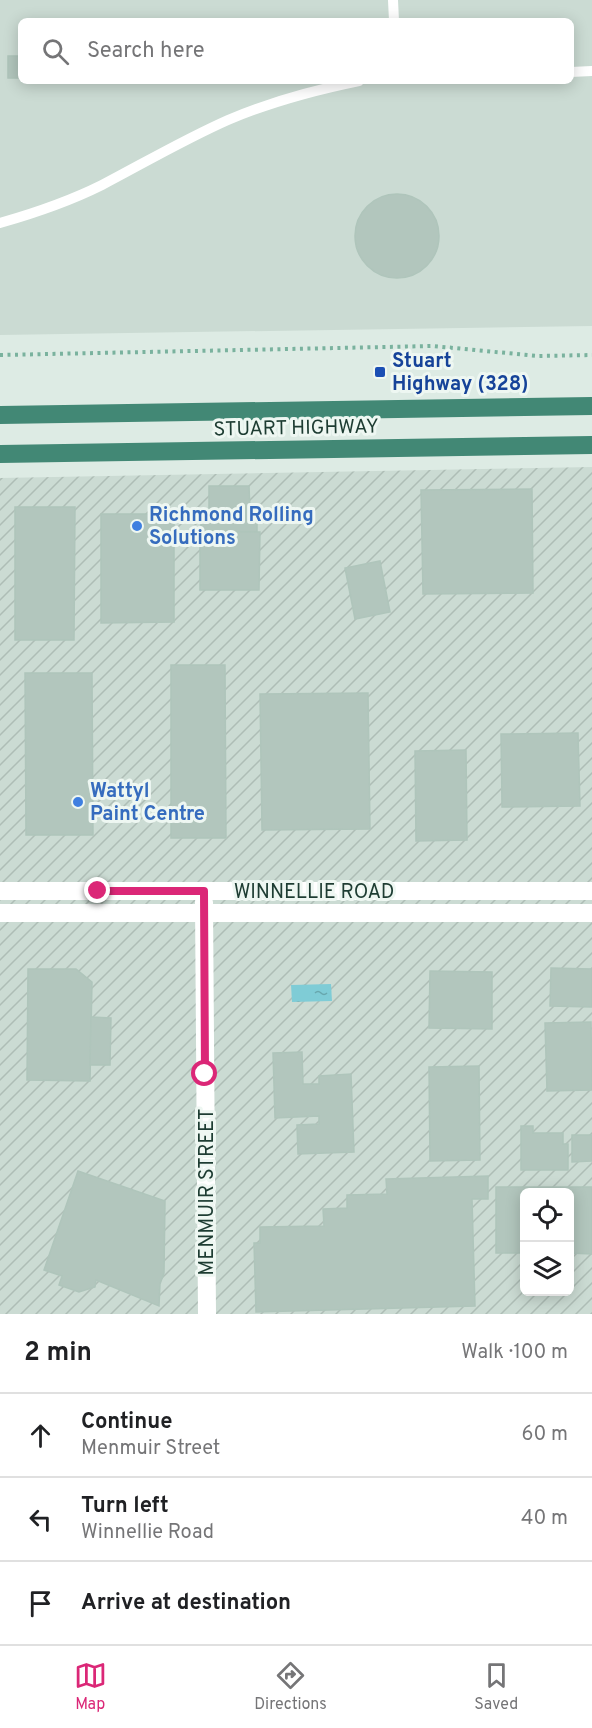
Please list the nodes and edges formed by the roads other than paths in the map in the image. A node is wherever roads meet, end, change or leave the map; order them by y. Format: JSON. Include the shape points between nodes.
{"nodes":[{"id":1,"x":393,"y":0,"type":"edge"},
{"id":2,"x":394,"y":18,"type":"edge"},
{"id":3,"x":592,"y":71,"type":"edge"},
{"id":4,"x":574,"y":72,"type":"edge"},
{"id":5,"x":347,"y":84,"type":"edge"},
{"id":6,"x":0,"y":223,"type":"edge"},
{"id":7,"x":592,"y":406,"type":"edge"},
{"id":8,"x":0,"y":415,"type":"edge"},
{"id":9,"x":592,"y":445,"type":"edge"},
{"id":10,"x":0,"y":454,"type":"edge"},
{"id":11,"x":0,"y":891,"type":"edge"},
{"id":12,"x":204,"y":891,"type":"junction"},
{"id":13,"x":592,"y":891,"type":"edge"},
{"id":14,"x":0,"y":913,"type":"edge"},
{"id":15,"x":204,"y":913,"type":"junction"},
{"id":16,"x":592,"y":913,"type":"edge"},
{"id":17,"x":207,"y":1314,"type":"edge"}],
"edges":[{"from":1,"to":2,"type":"lane"},
{"from":3,"to":4,"type":"lane"},
{"from":5,"to":6,"type":"lane","via":[[230,119],[46,210]]},
{"from":7,"to":8,"type":"highway","name":"STUART HIGHWAY"},
{"from":9,"to":10,"type":"highway","name":"STUART HIGHWAY"},
{"from":11,"to":12,"type":"street","name":"WINNELLIE ROAD"},
{"from":12,"to":13,"type":"street","name":"WINNELLIE ROAD"},
{"from":12,"to":15,"type":"street","name":"MENMUIR STREET"},
{"from":14,"to":15,"type":"street","name":"WINNELLIE ROAD"},
{"from":15,"to":16,"type":"street","name":"WINNELLIE ROAD"},
{"from":15,"to":17,"type":"street","name":"MENMUIR STREET"}]}
